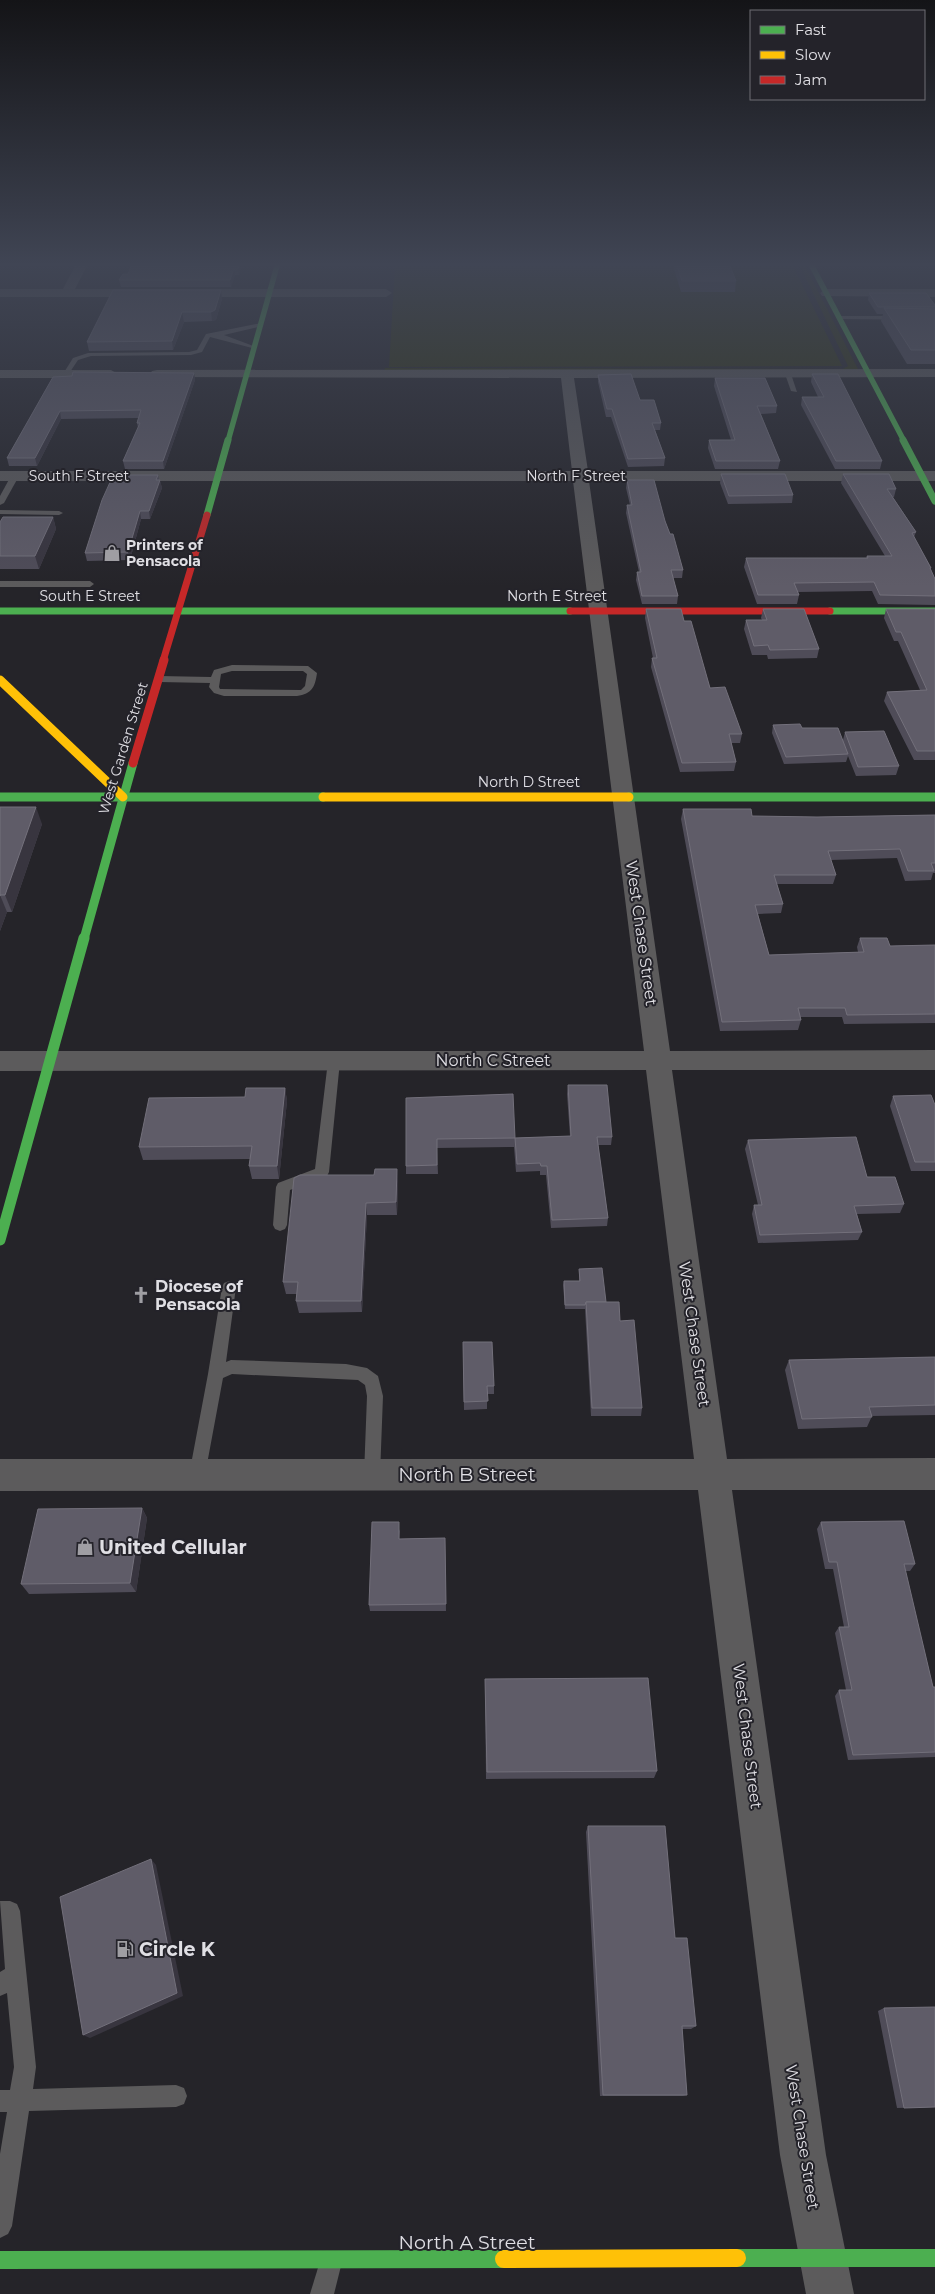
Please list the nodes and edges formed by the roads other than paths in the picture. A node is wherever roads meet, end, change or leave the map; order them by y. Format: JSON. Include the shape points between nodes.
{"nodes":[{"id":1,"x":931,"y":373,"type":"edge"},
{"id":2,"x":0,"y":374,"type":"edge"},
{"id":3,"x":66,"y":374,"type":"joint"},
{"id":4,"x":123,"y":374,"type":"edge"},
{"id":5,"x":142,"y":374,"type":"edge"},
{"id":6,"x":246,"y":374,"type":"junction"},
{"id":7,"x":567,"y":374,"type":"junction"},
{"id":8,"x":788,"y":374,"type":"junction"},
{"id":9,"x":869,"y":374,"type":"junction"},
{"id":10,"x":795,"y":391,"type":"dead end"},
{"id":11,"x":7,"y":476,"type":"edge"},
{"id":12,"x":218,"y":476,"type":"junction"},
{"id":13,"x":580,"y":476,"type":"junction"},
{"id":14,"x":928,"y":476,"type":"edge"},
{"id":15,"x":935,"y":501,"type":"edge"},
{"id":16,"x":0,"y":503,"type":"edge"},
{"id":17,"x":0,"y":512,"type":"edge"},
{"id":18,"x":59,"y":513,"type":"dead end"},
{"id":19,"x":0,"y":584,"type":"edge"},
{"id":20,"x":90,"y":584,"type":"dead end"},
{"id":21,"x":0,"y":611,"type":"edge"},
{"id":22,"x":180,"y":611,"type":"junction"},
{"id":23,"x":598,"y":611,"type":"junction"},
{"id":24,"x":935,"y":611,"type":"edge"},
{"id":25,"x":159,"y":679,"type":"junction"},
{"id":26,"x":0,"y":680,"type":"edge"},
{"id":27,"x":215,"y":680,"type":"junction"},
{"id":28,"x":0,"y":797,"type":"edge"},
{"id":29,"x":123,"y":797,"type":"junction"},
{"id":30,"x":624,"y":797,"type":"junction"},
{"id":31,"x":935,"y":797,"type":"edge"},
{"id":32,"x":659,"y":1060,"type":"junction"},
{"id":33,"x":935,"y":1060,"type":"edge"},
{"id":34,"x":0,"y":1061,"type":"edge"},
{"id":35,"x":51,"y":1061,"type":"junction"},
{"id":36,"x":334,"y":1061,"type":"junction"},
{"id":37,"x":280,"y":1225,"type":"dead end"},
{"id":38,"x":0,"y":1240,"type":"edge"},
{"id":39,"x":229,"y":1287,"type":"dead end"},
{"id":40,"x":216,"y":1374,"type":"junction"},
{"id":41,"x":372,"y":1474,"type":"junction"},
{"id":42,"x":714,"y":1474,"type":"junction"},
{"id":43,"x":935,"y":1474,"type":"edge"},
{"id":44,"x":197,"y":1475,"type":"junction"},
{"id":45,"x":0,"y":1476,"type":"edge"},
{"id":46,"x":0,"y":1911,"type":"edge"},
{"id":47,"x":8,"y":1980,"type":"edge"},
{"id":48,"x":176,"y":2096,"type":"dead end"},
{"id":49,"x":10,"y":2101,"type":"edge"},
{"id":50,"x":0,"y":2226,"type":"edge"},
{"id":51,"x":935,"y":2258,"type":"edge"},
{"id":52,"x":0,"y":2260,"type":"edge"},
{"id":53,"x":331,"y":2260,"type":"junction"},
{"id":54,"x":827,"y":2276,"type":"edge"},
{"id":55,"x":322,"y":2294,"type":"edge"}],
"edges":[{"from":1,"to":9,"type":"street"},
{"from":2,"to":3,"type":"street"},
{"from":3,"to":4,"type":"street"},
{"from":5,"to":6,"type":"street"},
{"from":6,"to":7,"type":"street"},
{"from":6,"to":12,"type":"street","name":"West Garden Street"},
{"from":7,"to":8,"type":"street"},
{"from":7,"to":13,"type":"street","name":"West Chase Street"},
{"from":8,"to":9,"type":"street"},
{"from":8,"to":10,"type":"lane"},
{"from":9,"to":14,"type":"street"},
{"from":11,"to":12,"type":"street","name":"South F Street"},
{"from":11,"to":16,"type":"lane"},
{"from":12,"to":13,"type":"street","name":"North F Street"},
{"from":12,"to":22,"type":"street","name":"West Garden Street"},
{"from":13,"to":14,"type":"street","name":"North F Street"},
{"from":13,"to":23,"type":"street","name":"West Chase Street"},
{"from":14,"to":15,"type":"street"},
{"from":17,"to":18,"type":"lane"},
{"from":19,"to":20,"type":"lane"},
{"from":21,"to":22,"type":"street","name":"South E Street"},
{"from":22,"to":23,"type":"street","name":"North E Street"},
{"from":22,"to":25,"type":"street","name":"West Garden Street"},
{"from":23,"to":24,"type":"street","name":"North E Street"},
{"from":23,"to":30,"type":"street","name":"West Chase Street"},
{"from":25,"to":27,"type":"lane"},
{"from":25,"to":29,"type":"street","name":"West Garden Street"},
{"from":26,"to":29,"type":"street"},
{"from":27,"to":27,"type":"lane","via":[[214,687],[224,693],[297,693],[310,687],[312,673],[305,668],[232,668],[217,672]]},
{"from":28,"to":29,"type":"street","name":"North D Street"},
{"from":29,"to":30,"type":"street","name":"North D Street"},
{"from":29,"to":35,"type":"street","name":"West Garden Street"},
{"from":30,"to":31,"type":"street","name":"North D Street"},
{"from":30,"to":32,"type":"street","name":"West Chase Street"},
{"from":32,"to":33,"type":"street","name":"North C Street"},
{"from":32,"to":36,"type":"street","name":"North C Street"},
{"from":32,"to":42,"type":"street","name":"West Chase Street"},
{"from":34,"to":35,"type":"street","name":"North C Street"},
{"from":35,"to":36,"type":"street","name":"North C Street"},
{"from":35,"to":38,"type":"street","name":"West Garden Street"},
{"from":36,"to":37,"type":"lane","via":[[322,1172],[282,1187]]},
{"from":39,"to":40,"type":"lane"},
{"from":40,"to":41,"type":"lane","via":[[231,1367],[361,1373],[372,1381],[375,1396]]},
{"from":40,"to":44,"type":"lane"},
{"from":41,"to":42,"type":"street","name":"North B Street"},
{"from":41,"to":44,"type":"street","name":"North B Street"},
{"from":42,"to":43,"type":"street","name":"North B Street"},
{"from":42,"to":54,"type":"street","name":"West Chase Street","via":[[803,2154]]},
{"from":44,"to":45,"type":"street","name":"North B Street"},
{"from":46,"to":47,"type":"lane","via":[[10,1911]]},
{"from":47,"to":49,"type":"lane","via":[[24,2067]]},
{"from":48,"to":49,"type":"lane"},
{"from":49,"to":50,"type":"lane"},
{"from":51,"to":54,"type":"street","name":"North A Street"},
{"from":52,"to":53,"type":"street","name":"North A Street"},
{"from":53,"to":54,"type":"street","name":"North A Street"},
{"from":53,"to":55,"type":"lane"}]}
